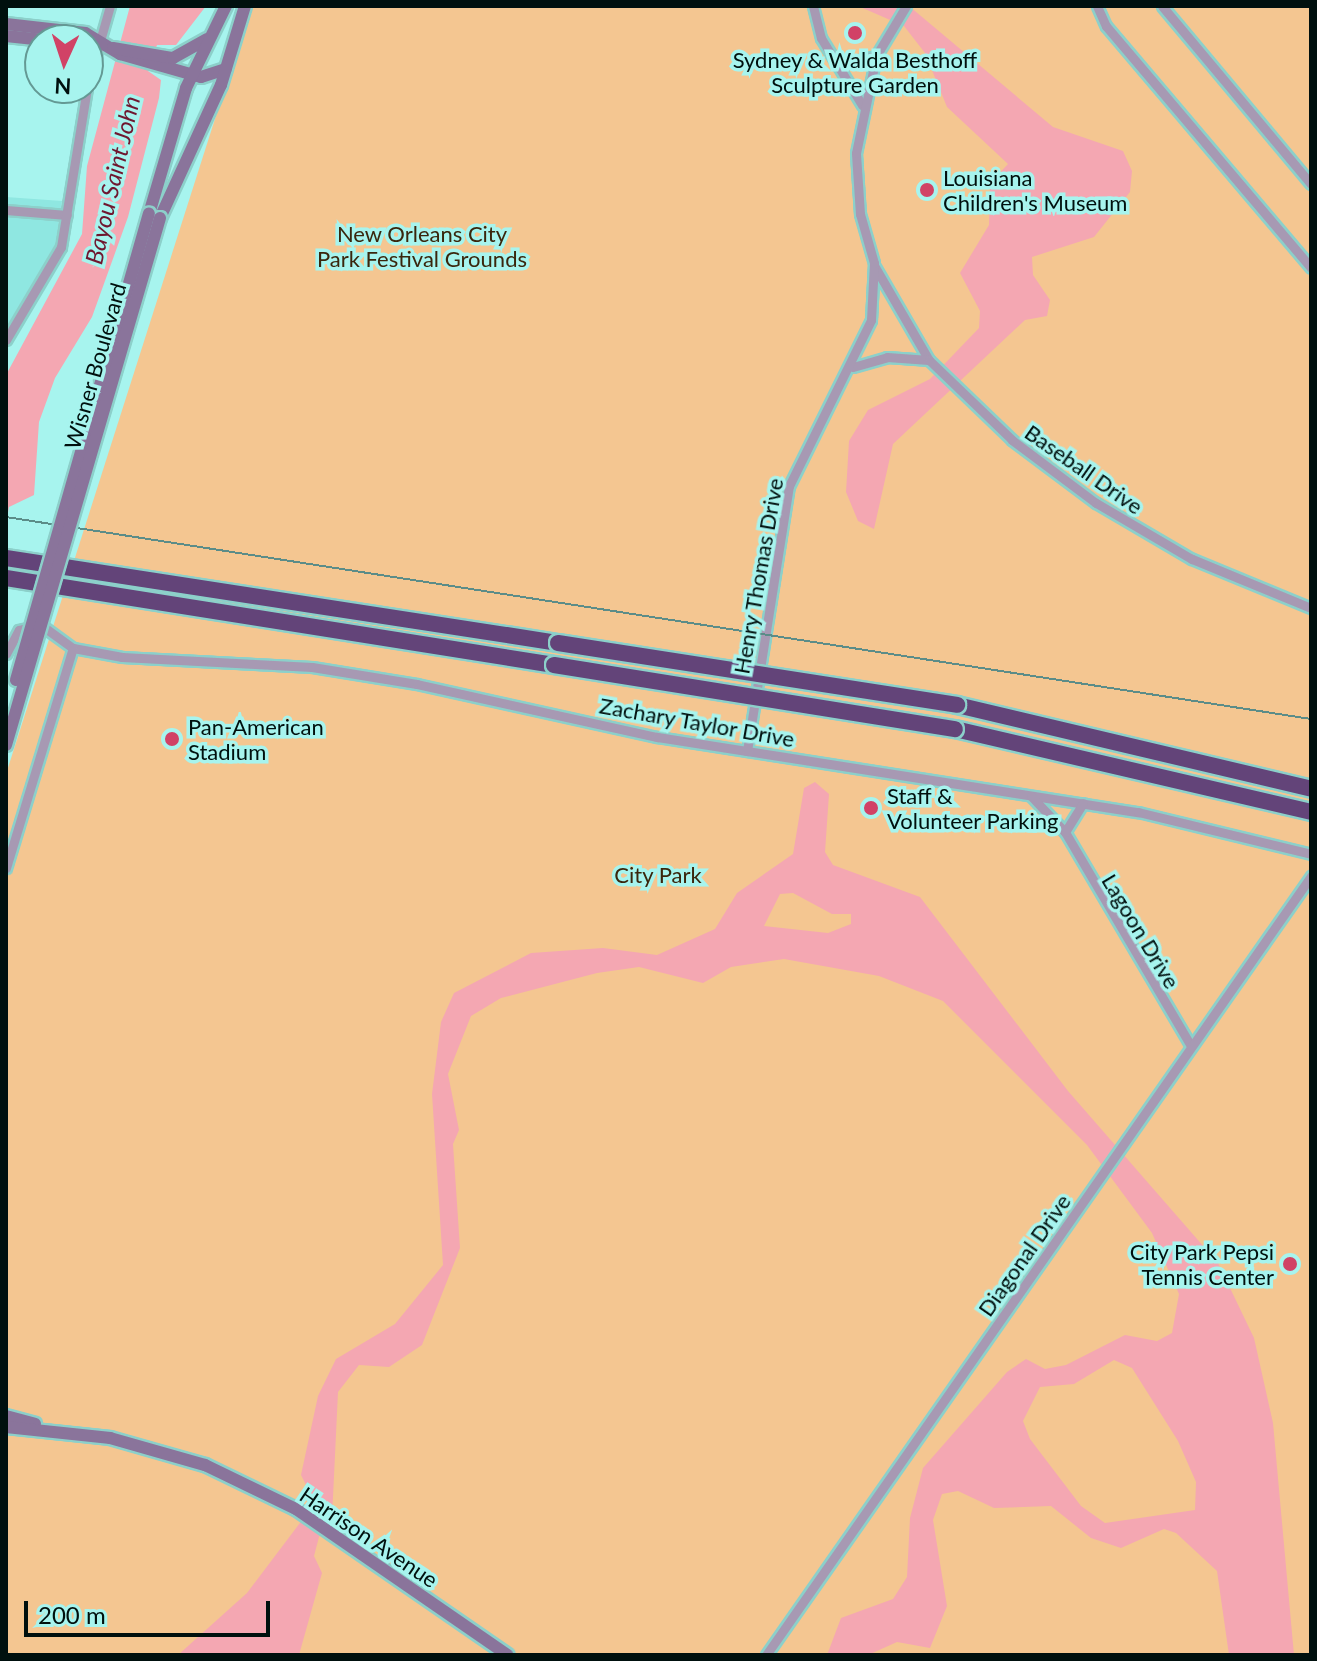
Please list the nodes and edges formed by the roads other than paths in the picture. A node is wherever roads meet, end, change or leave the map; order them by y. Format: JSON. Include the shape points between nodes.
{"nodes":[{"id":1,"x":226,"y":6,"type":"edge"},
{"id":2,"x":245,"y":6,"type":"edge"},
{"id":3,"x":813,"y":6,"type":"edge"},
{"id":4,"x":906,"y":6,"type":"edge"},
{"id":5,"x":1097,"y":6,"type":"edge"},
{"id":6,"x":1162,"y":6,"type":"edge"},
{"id":7,"x":208,"y":38,"type":"junction"},
{"id":8,"x":104,"y":46,"type":"edge"},
{"id":9,"x":233,"y":50,"type":"junction"},
{"id":10,"x":876,"y":56,"type":"junction"},
{"id":11,"x":153,"y":59,"type":"junction"},
{"id":12,"x":843,"y":64,"type":"junction"},
{"id":13,"x":226,"y":69,"type":"junction"},
{"id":14,"x":192,"y":74,"type":"junction"},
{"id":15,"x":85,"y":104,"type":"edge"},
{"id":16,"x":862,"y":105,"type":"junction"},
{"id":17,"x":1311,"y":184,"type":"edge"},
{"id":18,"x":6,"y":210,"type":"edge"},
{"id":19,"x":67,"y":215,"type":"junction"},
{"id":20,"x":155,"y":216,"type":"junction"},
{"id":21,"x":874,"y":263,"type":"junction"},
{"id":22,"x":1311,"y":268,"type":"edge"},
{"id":23,"x":6,"y":340,"type":"edge"},
{"id":24,"x":932,"y":363,"type":"junction"},
{"id":25,"x":853,"y":367,"type":"junction"},
{"id":26,"x":10,"y":559,"type":"edge"},
{"id":27,"x":6,"y":578,"type":"edge"},
{"id":28,"x":1311,"y":608,"type":"edge"},
{"id":29,"x":73,"y":648,"type":"junction"},
{"id":30,"x":6,"y":654,"type":"edge"},
{"id":31,"x":6,"y":715,"type":"edge"},
{"id":32,"x":6,"y":745,"type":"edge"},
{"id":33,"x":747,"y":751,"type":"junction"},
{"id":34,"x":1311,"y":789,"type":"edge"},
{"id":35,"x":1031,"y":796,"type":"junction"},
{"id":36,"x":1083,"y":803,"type":"junction"},
{"id":37,"x":1311,"y":812,"type":"edge"},
{"id":38,"x":1065,"y":832,"type":"junction"},
{"id":39,"x":1311,"y":854,"type":"edge"},
{"id":40,"x":6,"y":868,"type":"edge"},
{"id":41,"x":1311,"y":876,"type":"edge"},
{"id":42,"x":1191,"y":1046,"type":"junction"},
{"id":43,"x":6,"y":1416,"type":"edge"},
{"id":44,"x":6,"y":1427,"type":"edge"},
{"id":45,"x":61,"y":1431,"type":"junction"},
{"id":46,"x":508,"y":1655,"type":"edge"},
{"id":47,"x":766,"y":1655,"type":"edge"}],
"edges":[{"from":1,"to":7,"type":"street","name":"Wisner Boulevard"},
{"from":2,"to":9,"type":"street","name":"Wisner Boulevard"},
{"from":3,"to":12,"type":"street","via":[[821,38]]},
{"from":4,"to":10,"type":"street","name":"Henry Thomas Drive"},
{"from":5,"to":22,"type":"street","via":[[1106,26]]},
{"from":6,"to":17,"type":"street"},
{"from":7,"to":9,"type":"street","via":[[227,36]]},
{"from":7,"to":11,"type":"street","via":[[173,58]]},
{"from":7,"to":14,"type":"street","name":"Wisner Boulevard"},
{"from":8,"to":11,"type":"street"},
{"from":9,"to":13,"type":"street","name":"Wisner Boulevard"},
{"from":10,"to":12,"type":"street"},
{"from":10,"to":16,"type":"street","name":"Henry Thomas Drive"},
{"from":11,"to":14,"type":"street"},
{"from":12,"to":16,"type":"street"},
{"from":13,"to":14,"type":"street"},
{"from":13,"to":20,"type":"street","name":"Wisner Boulevard"},
{"from":14,"to":20,"type":"street","name":"Wisner Boulevard"},
{"from":15,"to":19,"type":"street"},
{"from":16,"to":21,"type":"street","name":"Henry Thomas Drive","via":[[857,188]]},
{"from":18,"to":19,"type":"street"},
{"from":19,"to":23,"type":"street","via":[[56,259]]},
{"from":20,"to":31,"type":"street","name":"Wisner Boulevard","bridge":true},
{"from":20,"to":32,"type":"street","name":"Wisner Boulevard","bridge":true},
{"from":21,"to":24,"type":"street","name":"Baseball Drive"},
{"from":21,"to":25,"type":"street","name":"Henry Thomas Drive","via":[[871,320]]},
{"from":24,"to":25,"type":"street","via":[[887,357]]},
{"from":24,"to":28,"type":"street","name":"Baseball Drive","via":[[1057,474],[1155,539]]},
{"from":25,"to":33,"type":"street","name":"Henry Thomas Drive","via":[[789,486]]},
{"from":26,"to":34,"type":"highway","bridge":true,"via":[[957,705]]},
{"from":27,"to":37,"type":"highway","bridge":true,"via":[[955,729]]},
{"from":29,"to":30,"type":"street","name":"Zachary Taylor Drive","via":[[30,624],[14,634]]},
{"from":29,"to":33,"type":"street","name":"Zachary Taylor Drive","via":[[312,667],[526,702],[609,728]]},
{"from":29,"to":40,"type":"street"},
{"from":33,"to":35,"type":"street","name":"Zachary Taylor Drive"},
{"from":35,"to":36,"type":"street","name":"Zachary Taylor Drive"},
{"from":35,"to":38,"type":"street","name":"Lagoon Drive"},
{"from":36,"to":38,"type":"street"},
{"from":36,"to":39,"type":"street","name":"Zachary Taylor Drive"},
{"from":38,"to":42,"type":"street","name":"Lagoon Drive"},
{"from":41,"to":42,"type":"street","name":"Diagonal Drive"},
{"from":42,"to":47,"type":"street","name":"Diagonal Drive"},
{"from":43,"to":45,"type":"street","name":"Harrison Avenue"},
{"from":44,"to":45,"type":"street","name":"Harrison Avenue"},
{"from":45,"to":46,"type":"street","name":"Harrison Avenue","via":[[205,1465],[296,1509]]}]}
